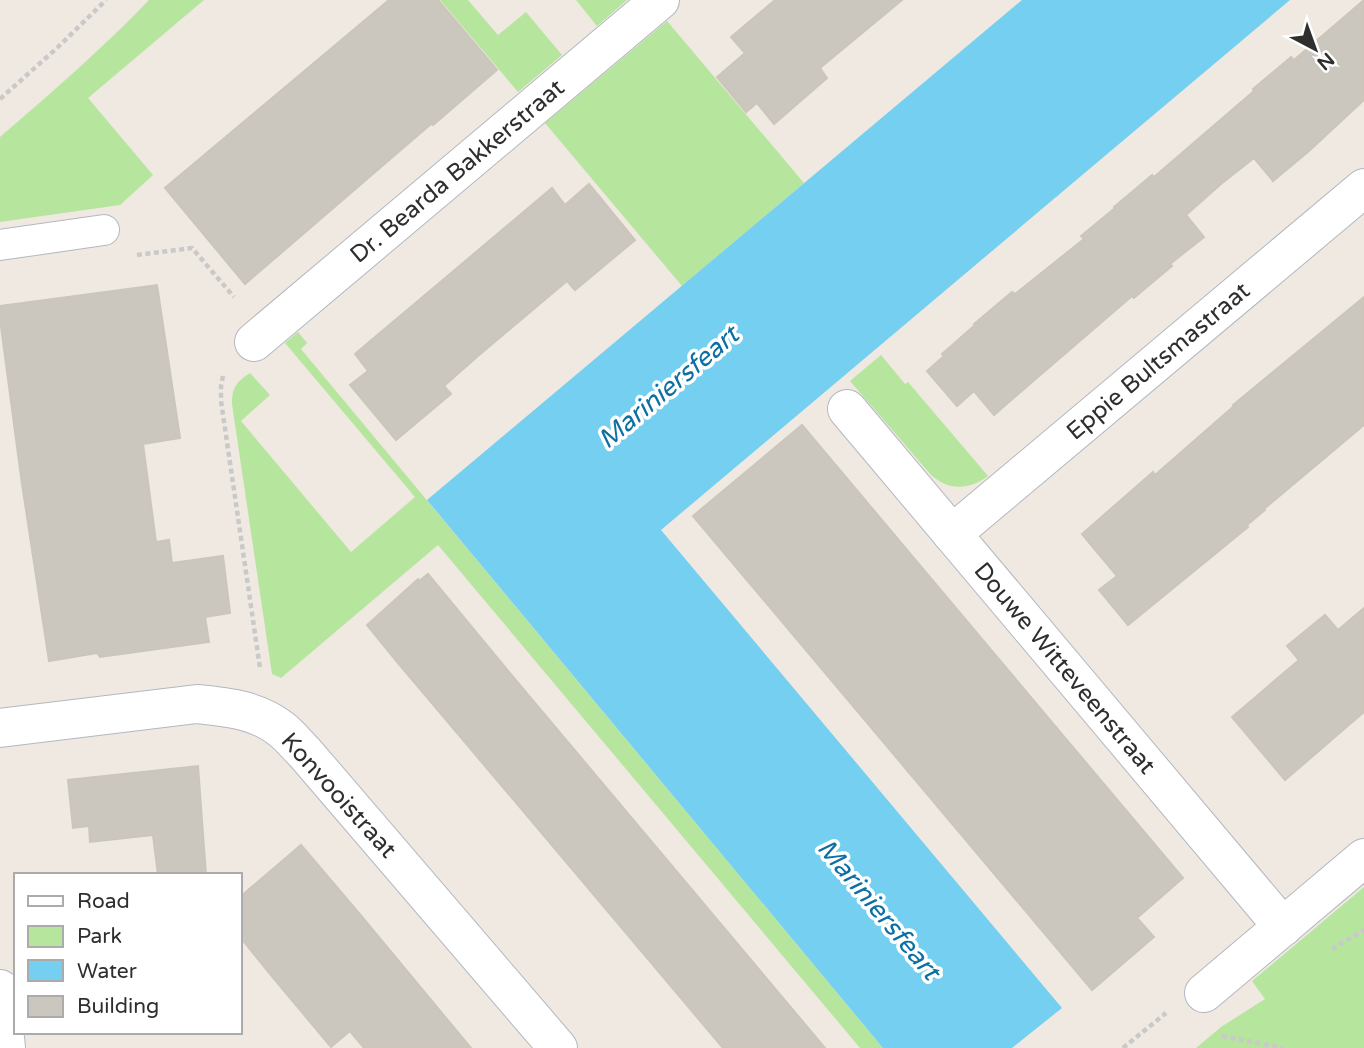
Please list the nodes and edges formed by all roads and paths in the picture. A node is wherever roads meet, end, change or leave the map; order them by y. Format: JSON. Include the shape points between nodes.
{"nodes":[{"id":1,"x":106,"y":0,"type":"edge"},
{"id":2,"x":660,"y":0,"type":"edge"},
{"id":3,"x":0,"y":99,"type":"edge"},
{"id":4,"x":1364,"y":188,"type":"edge"},
{"id":5,"x":104,"y":230,"type":"joint"},
{"id":6,"x":0,"y":246,"type":"edge"},
{"id":7,"x":259,"y":337,"type":"junction"},
{"id":8,"x":847,"y":409,"type":"dead end"},
{"id":9,"x":952,"y":534,"type":"junction"},
{"id":10,"x":255,"y":713,"type":"junction"},
{"id":11,"x":0,"y":728,"type":"edge"},
{"id":12,"x":1364,"y":858,"type":"edge"},
{"id":13,"x":1283,"y":927,"type":"junction"},
{"id":14,"x":0,"y":989,"type":"edge"},
{"id":15,"x":1204,"y":993,"type":"dead end"},
{"id":16,"x":1216,"y":1035,"type":"dead end"},
{"id":17,"x":6,"y":1048,"type":"edge"},
{"id":18,"x":558,"y":1048,"type":"edge"},
{"id":19,"x":1283,"y":1048,"type":"edge"}],
"edges":[{"from":1,"to":3,"type":"path"},
{"from":2,"to":7,"type":"street","name":"Dr. Bearda Bakkerstraat"},
{"from":4,"to":9,"type":"street","name":"Eppie Bultsmastraat"},
{"from":5,"to":6,"type":"lane"},
{"from":5,"to":7,"type":"path","via":[[114,258],[192,248]]},
{"from":7,"to":10,"type":"path","via":[[231,362],[221,386],[260,669]]},
{"from":8,"to":9,"type":"street","name":"Douwe Witteveenstraat"},
{"from":9,"to":13,"type":"street","name":"Douwe Witteveenstraat"},
{"from":10,"to":11,"type":"street","name":"Konvooistraat","via":[[197,704]]},
{"from":10,"to":18,"type":"street","name":"Konvooistraat","via":[[282,729],[305,753]]},
{"from":12,"to":13,"type":"street"},
{"from":13,"to":15,"type":"street"},
{"from":14,"to":17,"type":"street"},
{"from":16,"to":19,"type":"path"}]}
